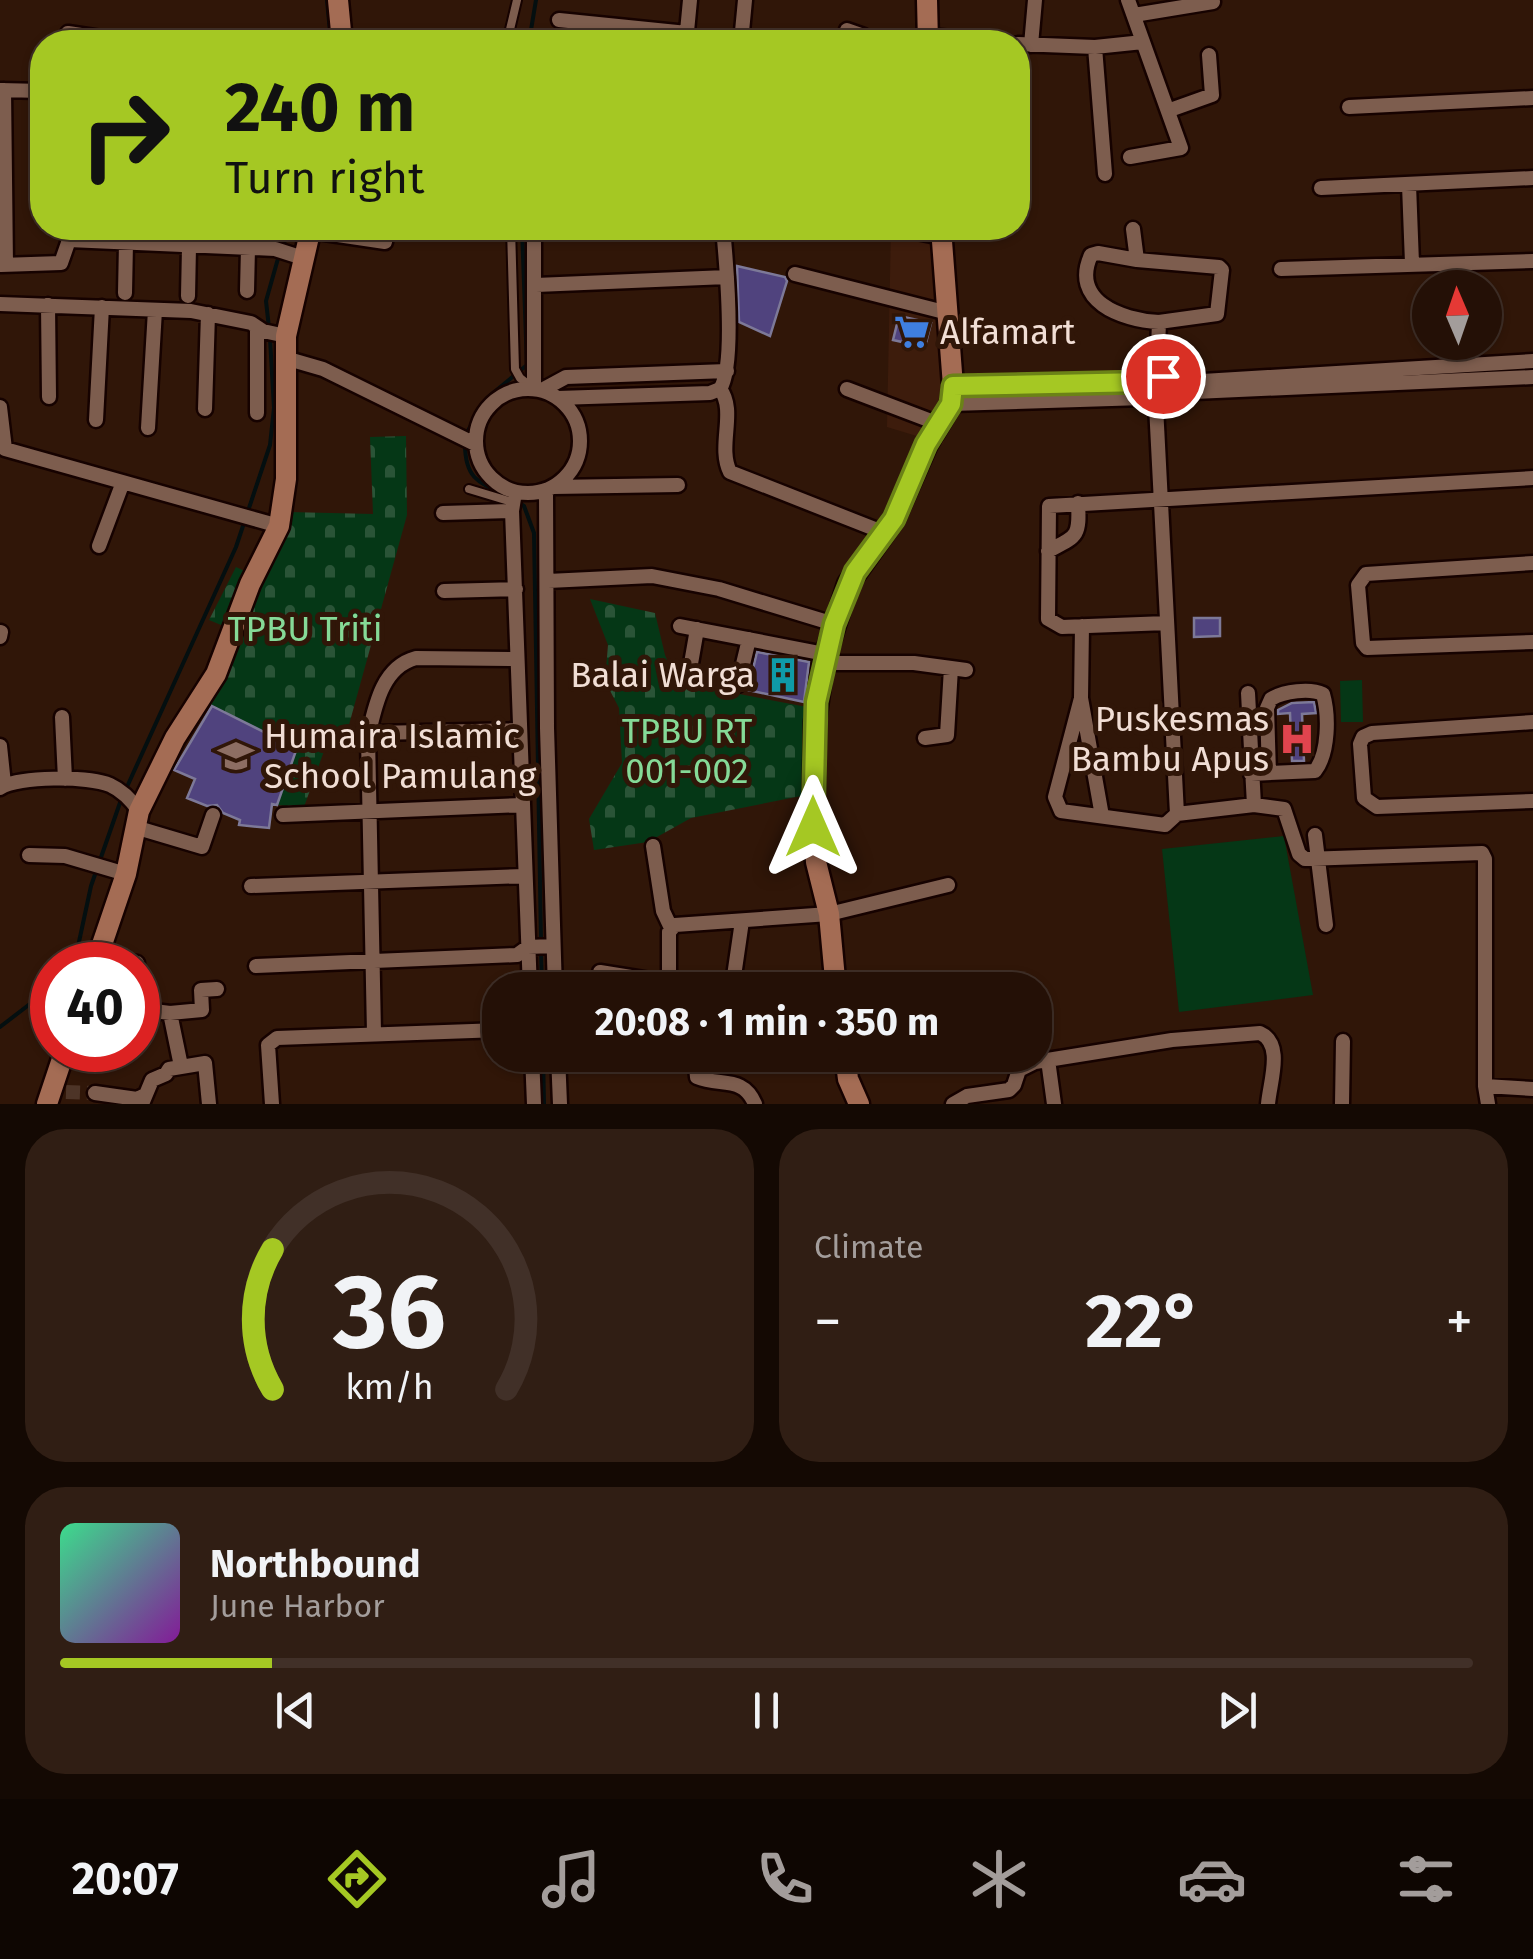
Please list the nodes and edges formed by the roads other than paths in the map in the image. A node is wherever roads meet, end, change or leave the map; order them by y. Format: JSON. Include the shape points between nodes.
{"nodes":[{"id":1,"x":338,"y":0,"type":"edge"},
{"id":2,"x":517,"y":0,"type":"edge"},
{"id":3,"x":690,"y":0,"type":"edge"},
{"id":4,"x":746,"y":0,"type":"edge"},
{"id":5,"x":927,"y":0,"type":"edge"},
{"id":6,"x":1035,"y":0,"type":"edge"},
{"id":7,"x":1128,"y":0,"type":"edge"},
{"id":8,"x":1213,"y":2,"type":"edge"},
{"id":9,"x":1134,"y":15,"type":"junction"},
{"id":10,"x":559,"y":20,"type":"dead end"},
{"id":11,"x":341,"y":30,"type":"edge"},
{"id":12,"x":510,"y":30,"type":"edge"},
{"id":13,"x":630,"y":30,"type":"edge"},
{"id":14,"x":688,"y":30,"type":"edge"},
{"id":15,"x":742,"y":30,"type":"edge"},
{"id":16,"x":928,"y":30,"type":"edge"},
{"id":17,"x":1028,"y":30,"type":"edge"},
{"id":18,"x":1143,"y":42,"type":"junction"},
{"id":19,"x":1030,"y":45,"type":"edge"},
{"id":20,"x":1094,"y":47,"type":"junction"},
{"id":21,"x":1209,"y":55,"type":"dead end"},
{"id":22,"x":2,"y":90,"type":"edge"},
{"id":23,"x":30,"y":91,"type":"edge"},
{"id":24,"x":1533,"y":98,"type":"edge"},
{"id":25,"x":1350,"y":107,"type":"dead end"},
{"id":26,"x":1170,"y":110,"type":"junction"},
{"id":27,"x":1130,"y":157,"type":"dead end"},
{"id":28,"x":1104,"y":174,"type":"dead end"},
{"id":29,"x":1533,"y":178,"type":"edge"},
{"id":30,"x":1410,"y":185,"type":"junction"},
{"id":31,"x":1321,"y":188,"type":"dead end"},
{"id":32,"x":1133,"y":229,"type":"dead end"},
{"id":33,"x":67,"y":240,"type":"edge"},
{"id":34,"x":107,"y":240,"type":"edge"},
{"id":35,"x":301,"y":240,"type":"edge"},
{"id":36,"x":374,"y":240,"type":"edge"},
{"id":37,"x":511,"y":240,"type":"edge"},
{"id":38,"x":534,"y":240,"type":"edge"},
{"id":39,"x":724,"y":240,"type":"edge"},
{"id":40,"x":942,"y":240,"type":"edge"},
{"id":41,"x":385,"y":242,"type":"dead end"},
{"id":42,"x":126,"y":243,"type":"junction"},
{"id":43,"x":189,"y":247,"type":"junction"},
{"id":44,"x":248,"y":248,"type":"junction"},
{"id":45,"x":289,"y":253,"type":"junction"},
{"id":46,"x":1136,"y":260,"type":"junction"},
{"id":47,"x":1533,"y":261,"type":"edge"},
{"id":48,"x":1412,"y":263,"type":"junction"},
{"id":49,"x":3,"y":265,"type":"edge"},
{"id":50,"x":1281,"y":268,"type":"dead end"},
{"id":51,"x":795,"y":274,"type":"dead end"},
{"id":52,"x":727,"y":277,"type":"junction"},
{"id":53,"x":536,"y":285,"type":"junction"},
{"id":54,"x":248,"y":291,"type":"dead end"},
{"id":55,"x":125,"y":293,"type":"dead end"},
{"id":56,"x":188,"y":296,"type":"dead end"},
{"id":57,"x":0,"y":304,"type":"edge"},
{"id":58,"x":48,"y":304,"type":"junction"},
{"id":59,"x":102,"y":307,"type":"junction"},
{"id":60,"x":155,"y":310,"type":"junction"},
{"id":61,"x":948,"y":312,"type":"junction"},
{"id":62,"x":208,"y":314,"type":"junction"},
{"id":63,"x":1158,"y":322,"type":"junction"},
{"id":64,"x":270,"y":332,"type":"junction"},
{"id":65,"x":286,"y":358,"type":"junction"},
{"id":66,"x":1533,"y":361,"type":"edge"},
{"id":67,"x":727,"y":371,"type":"junction"},
{"id":68,"x":1533,"y":377,"type":"edge"},
{"id":69,"x":720,"y":389,"type":"junction"},
{"id":70,"x":847,"y":389,"type":"dead end"},
{"id":71,"x":538,"y":390,"type":"junction"},
{"id":72,"x":1157,"y":390,"type":"junction"},
{"id":73,"x":952,"y":395,"type":"junction"},
{"id":74,"x":50,"y":397,"type":"dead end"},
{"id":75,"x":558,"y":398,"type":"junction"},
{"id":76,"x":0,"y":406,"type":"edge"},
{"id":77,"x":205,"y":409,"type":"dead end"},
{"id":78,"x":257,"y":413,"type":"dead end"},
{"id":79,"x":96,"y":420,"type":"dead end"},
{"id":80,"x":939,"y":424,"type":"junction"},
{"id":81,"x":148,"y":428,"type":"dead end"},
{"id":82,"x":476,"y":444,"type":"junction"},
{"id":83,"x":1533,"y":478,"type":"edge"},
{"id":84,"x":123,"y":482,"type":"junction"},
{"id":85,"x":678,"y":485,"type":"dead end"},
{"id":86,"x":469,"y":489,"type":"dead end"},
{"id":87,"x":549,"y":489,"type":"junction"},
{"id":88,"x":1162,"y":500,"type":"junction"},
{"id":89,"x":513,"y":502,"type":"junction"},
{"id":90,"x":1078,"y":504,"type":"junction"},
{"id":91,"x":443,"y":513,"type":"dead end"},
{"id":92,"x":280,"y":526,"type":"junction"},
{"id":93,"x":885,"y":533,"type":"junction"},
{"id":94,"x":98,"y":546,"type":"dead end"},
{"id":95,"x":1048,"y":551,"type":"junction"},
{"id":96,"x":1533,"y":563,"type":"edge"},
{"id":97,"x":548,"y":581,"type":"junction"},
{"id":98,"x":516,"y":589,"type":"junction"},
{"id":99,"x":444,"y":591,"type":"dead end"},
{"id":100,"x":1167,"y":623,"type":"junction"},
{"id":101,"x":834,"y":624,"type":"junction"},
{"id":102,"x":680,"y":626,"type":"dead end"},
{"id":103,"x":1082,"y":626,"type":"junction"},
{"id":104,"x":697,"y":630,"type":"junction"},
{"id":105,"x":749,"y":640,"type":"junction"},
{"id":106,"x":1533,"y":642,"type":"edge"},
{"id":107,"x":824,"y":658,"type":"junction"},
{"id":108,"x":517,"y":659,"type":"junction"},
{"id":109,"x":689,"y":675,"type":"dead end"},
{"id":110,"x":738,"y":685,"type":"dead end"},
{"id":111,"x":1248,"y":693,"type":"dead end"},
{"id":112,"x":1080,"y":698,"type":"junction"},
{"id":113,"x":1267,"y":715,"type":"junction"},
{"id":114,"x":62,"y":717,"type":"dead end"},
{"id":115,"x":1249,"y":717,"type":"junction"},
{"id":116,"x":1533,"y":722,"type":"edge"},
{"id":117,"x":520,"y":730,"type":"junction"},
{"id":118,"x":368,"y":737,"type":"junction"},
{"id":119,"x":924,"y":738,"type":"dead end"},
{"id":120,"x":0,"y":746,"type":"edge"},
{"id":121,"x":1269,"y":772,"type":"junction"},
{"id":122,"x":1251,"y":774,"type":"junction"},
{"id":123,"x":64,"y":780,"type":"junction"},
{"id":124,"x":2,"y":786,"type":"edge"},
{"id":125,"x":1533,"y":801,"type":"edge"},
{"id":126,"x":1254,"y":804,"type":"junction"},
{"id":127,"x":523,"y":806,"type":"junction"},
{"id":128,"x":132,"y":808,"type":"junction"},
{"id":129,"x":368,"y":809,"type":"junction"},
{"id":130,"x":1177,"y":814,"type":"junction"},
{"id":131,"x":213,"y":815,"type":"dead end"},
{"id":132,"x":282,"y":815,"type":"dead end"},
{"id":133,"x":1102,"y":816,"type":"junction"},
{"id":134,"x":1314,"y":835,"type":"dead end"},
{"id":135,"x":653,"y":846,"type":"dead end"},
{"id":136,"x":29,"y":855,"type":"dead end"},
{"id":137,"x":1319,"y":858,"type":"junction"},
{"id":138,"x":108,"y":868,"type":"junction"},
{"id":139,"x":525,"y":876,"type":"junction"},
{"id":140,"x":370,"y":881,"type":"junction"},
{"id":141,"x":948,"y":885,"type":"dead end"},
{"id":142,"x":251,"y":886,"type":"dead end"},
{"id":143,"x":829,"y":914,"type":"junction"},
{"id":144,"x":742,"y":921,"type":"junction"},
{"id":145,"x":1326,"y":925,"type":"dead end"},
{"id":146,"x":671,"y":928,"type":"junction"},
{"id":147,"x":99,"y":942,"type":"edge"},
{"id":148,"x":553,"y":954,"type":"junction"},
{"id":149,"x":524,"y":955,"type":"junction"},
{"id":150,"x":373,"y":960,"type":"junction"},
{"id":151,"x":256,"y":966,"type":"dead end"},
{"id":152,"x":527,"y":972,"type":"edge"},
{"id":153,"x":554,"y":972,"type":"edge"},
{"id":154,"x":669,"y":972,"type":"edge"},
{"id":155,"x":735,"y":972,"type":"edge"},
{"id":156,"x":834,"y":972,"type":"edge"},
{"id":157,"x":217,"y":989,"type":"dead end"},
{"id":158,"x":160,"y":1012,"type":"edge"},
{"id":159,"x":170,"y":1013,"type":"junction"},
{"id":160,"x":482,"y":1030,"type":"edge"},
{"id":161,"x":374,"y":1033,"type":"junction"},
{"id":162,"x":1343,"y":1040,"type":"dead end"},
{"id":163,"x":1052,"y":1057,"type":"edge"},
{"id":164,"x":180,"y":1066,"type":"junction"},
{"id":165,"x":533,"y":1072,"type":"edge"},
{"id":166,"x":559,"y":1072,"type":"edge"},
{"id":167,"x":696,"y":1072,"type":"edge"},
{"id":168,"x":847,"y":1072,"type":"edge"},
{"id":169,"x":1018,"y":1072,"type":"edge"},
{"id":170,"x":1043,"y":1072,"type":"edge"},
{"id":171,"x":1484,"y":1086,"type":"junction"},
{"id":172,"x":1533,"y":1089,"type":"edge"},
{"id":173,"x":95,"y":1092,"type":"tunnel mouth"},
{"id":174,"x":143,"y":1100,"type":"edge"},
{"id":175,"x":208,"y":1104,"type":"edge"},
{"id":176,"x":272,"y":1104,"type":"edge"},
{"id":177,"x":534,"y":1104,"type":"edge"},
{"id":178,"x":560,"y":1104,"type":"edge"},
{"id":179,"x":756,"y":1104,"type":"edge"},
{"id":180,"x":859,"y":1104,"type":"edge"},
{"id":181,"x":953,"y":1104,"type":"edge"},
{"id":182,"x":1054,"y":1104,"type":"edge"},
{"id":183,"x":1268,"y":1104,"type":"edge"},
{"id":184,"x":1342,"y":1104,"type":"edge"},
{"id":185,"x":1488,"y":1104,"type":"edge"}],
"edges":[{"from":1,"to":11,"type":"street"},
{"from":2,"to":12,"type":"lane"},
{"from":3,"to":14,"type":"street"},
{"from":4,"to":15,"type":"street"},
{"from":5,"to":16,"type":"street"},
{"from":6,"to":17,"type":"street"},
{"from":7,"to":9,"type":"street"},
{"from":8,"to":9,"type":"street"},
{"from":9,"to":18,"type":"street"},
{"from":10,"to":13,"type":"street"},
{"from":18,"to":20,"type":"street"},
{"from":18,"to":26,"type":"street"},
{"from":19,"to":20,"type":"street"},
{"from":20,"to":28,"type":"street"},
{"from":21,"to":26,"type":"street","via":[[1212,95]]},
{"from":22,"to":23,"type":"street"},
{"from":22,"to":49,"type":"street"},
{"from":24,"to":25,"type":"street"},
{"from":26,"to":27,"type":"street","via":[[1181,148]]},
{"from":29,"to":30,"type":"street"},
{"from":30,"to":31,"type":"street"},
{"from":30,"to":48,"type":"street"},
{"from":32,"to":46,"type":"street"},
{"from":33,"to":49,"type":"street","via":[[61,263]]},
{"from":34,"to":42,"type":"street"},
{"from":35,"to":45,"type":"street"},
{"from":36,"to":41,"type":"street"},
{"from":37,"to":71,"type":"lane","via":[[517,374]]},
{"from":38,"to":53,"type":"street"},
{"from":39,"to":52,"type":"street"},
{"from":40,"to":61,"type":"street"},
{"from":42,"to":43,"type":"street"},
{"from":42,"to":55,"type":"street"},
{"from":43,"to":44,"type":"street"},
{"from":43,"to":56,"type":"street"},
{"from":44,"to":45,"type":"street"},
{"from":44,"to":54,"type":"street"},
{"from":45,"to":64,"type":"street"},
{"from":46,"to":63,"type":"street","via":[[1091,254],[1088,291],[1117,315]]},
{"from":46,"to":63,"type":"street","via":[[1222,270],[1217,314]]},
{"from":47,"to":48,"type":"street"},
{"from":48,"to":50,"type":"street"},
{"from":51,"to":61,"type":"street"},
{"from":52,"to":53,"type":"street"},
{"from":52,"to":67,"type":"street"},
{"from":53,"to":71,"type":"street"},
{"from":57,"to":58,"type":"street"},
{"from":58,"to":59,"type":"street"},
{"from":58,"to":74,"type":"street"},
{"from":59,"to":60,"type":"street"},
{"from":59,"to":79,"type":"street"},
{"from":60,"to":62,"type":"street"},
{"from":60,"to":81,"type":"street"},
{"from":61,"to":73,"type":"street"},
{"from":62,"to":64,"type":"street"},
{"from":62,"to":77,"type":"street"},
{"from":63,"to":72,"type":"street"},
{"from":64,"to":65,"type":"street"},
{"from":64,"to":78,"type":"street"},
{"from":65,"to":82,"type":"street","via":[[323,369]]},
{"from":65,"to":92,"type":"street"},
{"from":66,"to":72,"type":"street"},
{"from":67,"to":69,"type":"street"},
{"from":67,"to":71,"type":"street","via":[[566,378]]},
{"from":68,"to":72,"type":"street"},
{"from":69,"to":75,"type":"street"},
{"from":69,"to":93,"type":"street","via":[[727,398],[730,472]]},
{"from":70,"to":80,"type":"street"},
{"from":71,"to":75,"type":"street"},
{"from":71,"to":82,"type":"street","via":[[513,391],[490,404]]},
{"from":72,"to":73,"type":"street"},
{"from":72,"to":88,"type":"street"},
{"from":73,"to":80,"type":"street"},
{"from":75,"to":87,"type":"street","via":[[575,418],[581,444],[572,469]]},
{"from":76,"to":84,"type":"street","via":[[5,450]]},
{"from":80,"to":93,"type":"street"},
{"from":82,"to":89,"type":"street","via":[[483,469]]},
{"from":83,"to":88,"type":"street"},
{"from":84,"to":92,"type":"street"},
{"from":84,"to":94,"type":"street"},
{"from":85,"to":87,"type":"street"},
{"from":86,"to":89,"type":"lane"},
{"from":87,"to":89,"type":"street"},
{"from":87,"to":97,"type":"street"},
{"from":88,"to":90,"type":"street"},
{"from":88,"to":100,"type":"street"},
{"from":89,"to":91,"type":"street"},
{"from":89,"to":98,"type":"street"},
{"from":90,"to":95,"type":"street","via":[[1078,532]]},
{"from":90,"to":95,"type":"street","via":[[1049,506]]},
{"from":92,"to":128,"type":"street","via":[[216,674]]},
{"from":93,"to":101,"type":"street","via":[[855,572]]},
{"from":95,"to":103,"type":"street","via":[[1048,618],[1062,628]]},
{"from":96,"to":106,"type":"street","via":[[1366,574],[1358,585],[1368,648]]},
{"from":97,"to":101,"type":"street","via":[[652,576]]},
{"from":97,"to":148,"type":"street"},
{"from":98,"to":99,"type":"street"},
{"from":98,"to":108,"type":"street"},
{"from":100,"to":103,"type":"street"},
{"from":100,"to":130,"type":"street"},
{"from":101,"to":107,"type":"street"},
{"from":102,"to":104,"type":"street"},
{"from":103,"to":112,"type":"street"},
{"from":104,"to":105,"type":"street"},
{"from":104,"to":109,"type":"street"},
{"from":105,"to":107,"type":"street"},
{"from":105,"to":110,"type":"street"},
{"from":107,"to":119,"type":"street","via":[[958,669],[947,735]]},
{"from":107,"to":143,"type":"street","via":[[814,722],[813,827]]},
{"from":108,"to":117,"type":"street"},
{"from":108,"to":118,"type":"street","via":[[416,658],[397,665]]},
{"from":111,"to":115,"type":"street"},
{"from":112,"to":133,"type":"street"},
{"from":112,"to":133,"type":"street","via":[[1056,806]]},
{"from":113,"to":115,"type":"street"},
{"from":113,"to":121,"type":"street"},
{"from":113,"to":121,"type":"street","via":[[1277,695],[1315,691],[1325,697],[1320,764],[1306,774]]},
{"from":114,"to":123,"type":"street"},
{"from":115,"to":122,"type":"street"},
{"from":116,"to":125,"type":"street","via":[[1372,733],[1360,744],[1364,798],[1376,807]]},
{"from":117,"to":118,"type":"street"},
{"from":117,"to":127,"type":"street"},
{"from":118,"to":129,"type":"street"},
{"from":120,"to":124,"type":"street"},
{"from":121,"to":122,"type":"street"},
{"from":122,"to":126,"type":"street"},
{"from":123,"to":124,"type":"street"},
{"from":123,"to":128,"type":"street","via":[[109,784]]},
{"from":126,"to":130,"type":"street"},
{"from":126,"to":137,"type":"street","via":[[1284,808],[1299,854]]},
{"from":127,"to":129,"type":"street"},
{"from":127,"to":139,"type":"street"},
{"from":128,"to":131,"type":"street","via":[[202,847]]},
{"from":128,"to":138,"type":"street"},
{"from":129,"to":132,"type":"street"},
{"from":129,"to":140,"type":"street"},
{"from":130,"to":133,"type":"street","via":[[1165,825]]},
{"from":134,"to":137,"type":"street"},
{"from":135,"to":146,"type":"street"},
{"from":136,"to":138,"type":"street"},
{"from":137,"to":145,"type":"street"},
{"from":137,"to":171,"type":"street","via":[[1482,853]]},
{"from":138,"to":147,"type":"street"},
{"from":139,"to":140,"type":"street"},
{"from":139,"to":149,"type":"street"},
{"from":140,"to":142,"type":"street"},
{"from":140,"to":150,"type":"street"},
{"from":141,"to":143,"type":"street"},
{"from":143,"to":144,"type":"street"},
{"from":143,"to":156,"type":"street"},
{"from":144,"to":146,"type":"street"},
{"from":144,"to":155,"type":"street"},
{"from":146,"to":154,"type":"street"},
{"from":148,"to":149,"type":"street"},
{"from":148,"to":153,"type":"street"},
{"from":149,"to":150,"type":"street"},
{"from":149,"to":152,"type":"street"},
{"from":150,"to":151,"type":"street"},
{"from":150,"to":161,"type":"street"},
{"from":157,"to":159,"type":"street","via":[[202,990],[202,1010]]},
{"from":158,"to":159,"type":"street"},
{"from":159,"to":164,"type":"street"},
{"from":160,"to":161,"type":"street"},
{"from":161,"to":176,"type":"street","via":[[272,1041]]},
{"from":162,"to":184,"type":"street"},
{"from":163,"to":183,"type":"street","via":[[1260,1033],[1274,1047]]},
{"from":164,"to":174,"type":"street","via":[[152,1080]]},
{"from":164,"to":175,"type":"street","via":[[205,1062]]},
{"from":165,"to":177,"type":"street"},
{"from":166,"to":178,"type":"street"},
{"from":167,"to":179,"type":"street","via":[[741,1085]]},
{"from":168,"to":180,"type":"street"},
{"from":169,"to":181,"type":"street","via":[[1008,1090]]},
{"from":170,"to":182,"type":"street"},
{"from":171,"to":172,"type":"street"},
{"from":171,"to":185,"type":"street"},
{"from":173,"to":174,"type":"street"}]}
